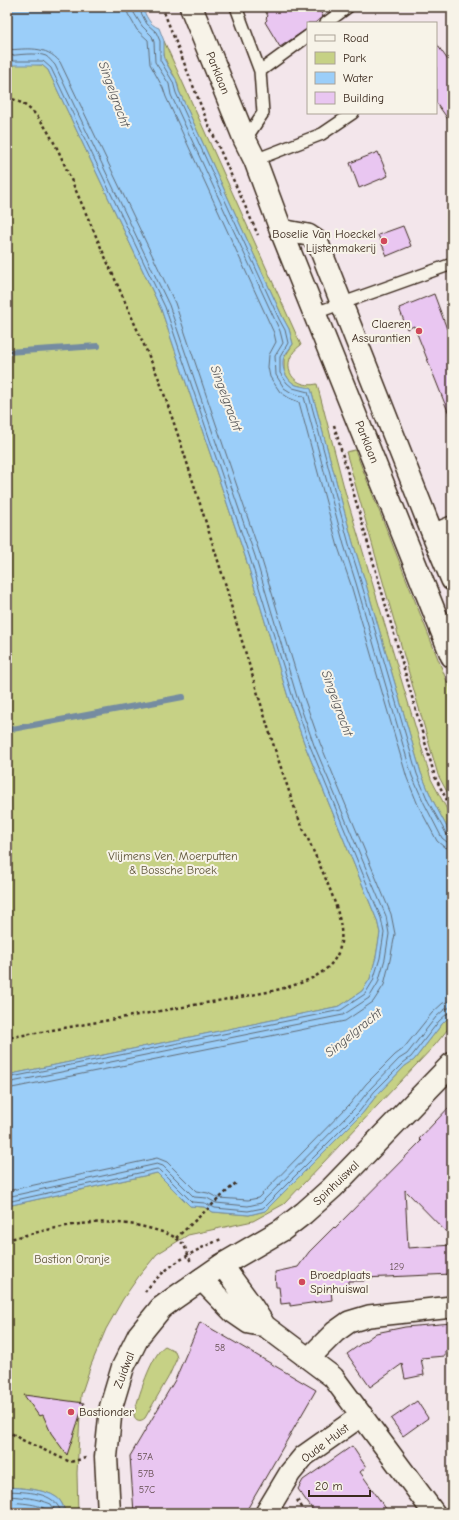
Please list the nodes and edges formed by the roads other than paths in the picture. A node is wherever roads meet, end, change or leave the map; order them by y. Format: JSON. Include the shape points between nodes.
{"nodes":[{"id":1,"x":191,"y":7,"type":"edge"},
{"id":2,"x":236,"y":7,"type":"edge"},
{"id":3,"x":348,"y":7,"type":"edge"},
{"id":4,"x":327,"y":22,"type":"edge"},
{"id":5,"x":307,"y":37,"type":"edge"},
{"id":6,"x":260,"y":71,"type":"junction"},
{"id":7,"x":352,"y":114,"type":"edge"},
{"id":8,"x":245,"y":140,"type":"junction"},
{"id":9,"x":255,"y":160,"type":"junction"},
{"id":10,"x":281,"y":230,"type":"junction"},
{"id":11,"x":452,"y":264,"type":"edge"},
{"id":12,"x":341,"y":304,"type":"junction"},
{"id":13,"x":315,"y":313,"type":"junction"},
{"id":14,"x":452,"y":527,"type":"edge"},
{"id":15,"x":433,"y":535,"type":"junction"},
{"id":16,"x":452,"y":580,"type":"edge"},
{"id":17,"x":452,"y":656,"type":"edge"},
{"id":18,"x":452,"y":1064,"type":"edge"},
{"id":19,"x":222,"y":1265,"type":"junction"},
{"id":20,"x":201,"y":1279,"type":"junction"},
{"id":21,"x":452,"y":1307,"type":"edge"},
{"id":22,"x":265,"y":1326,"type":"junction"},
{"id":23,"x":309,"y":1358,"type":"junction"},
{"id":24,"x":362,"y":1416,"type":"junction"},
{"id":25,"x":109,"y":1513,"type":"edge"},
{"id":26,"x":266,"y":1513,"type":"edge"},
{"id":27,"x":434,"y":1513,"type":"edge"}],
"edges":[{"from":1,"to":8,"type":"main road","name":"Parklaan"},
{"from":2,"to":6,"type":"lane"},
{"from":3,"to":4,"type":"lane"},
{"from":5,"to":6,"type":"lane"},
{"from":6,"to":8,"type":"lane","via":[[263,113]]},
{"from":7,"to":9,"type":"lane","via":[[322,134]]},
{"from":8,"to":9,"type":"main road","name":"Parklaan"},
{"from":9,"to":10,"type":"main road","name":"Parklaan"},
{"from":10,"to":12,"type":"street","via":[[308,235],[316,241]]},
{"from":10,"to":13,"type":"main road","name":"Parklaan"},
{"from":11,"to":12,"type":"lane"},
{"from":12,"to":13,"type":"lane"},
{"from":12,"to":15,"type":"street"},
{"from":13,"to":17,"type":"main road","name":"Parklaan"},
{"from":14,"to":15,"type":"street"},
{"from":15,"to":16,"type":"street"},
{"from":18,"to":19,"type":"main road","name":"Spinhuiswal","via":[[332,1188],[304,1213],[282,1230]]},
{"from":19,"to":20,"type":"main road","name":"Spinhuiswal"},
{"from":19,"to":22,"type":"street"},
{"from":20,"to":22,"type":"street","via":[[233,1312],[249,1323]]},
{"from":20,"to":25,"type":"main road","name":"Zuidwal","via":[[161,1308],[139,1335],[124,1367],[111,1406],[106,1457]]},
{"from":21,"to":23,"type":"street","via":[[369,1316],[349,1322]]},
{"from":22,"to":23,"type":"street"},
{"from":23,"to":24,"type":"street","via":[[334,1377]]},
{"from":24,"to":26,"type":"street","name":"Oude Hulst","via":[[304,1456],[290,1473]]},
{"from":24,"to":27,"type":"street"}]}
